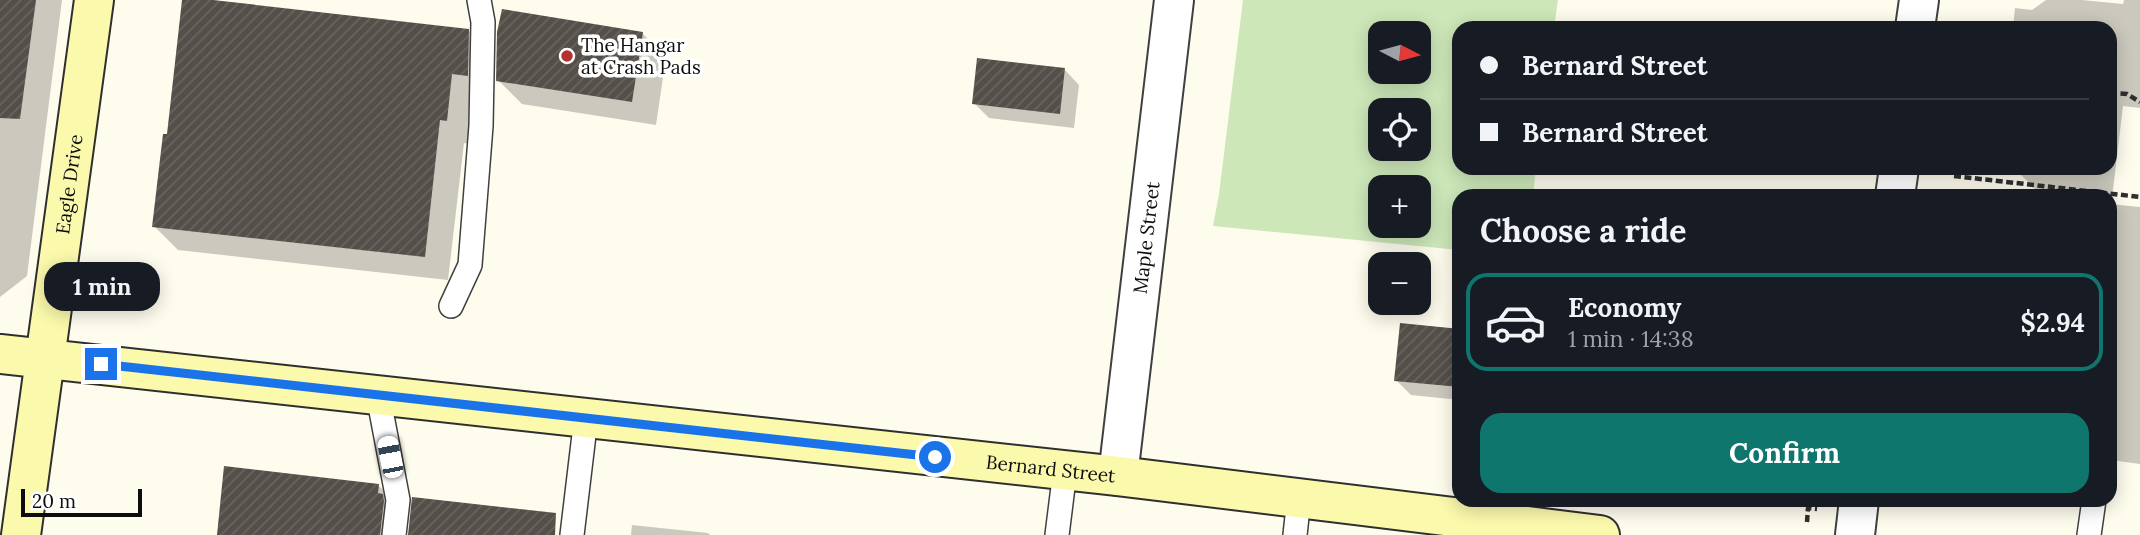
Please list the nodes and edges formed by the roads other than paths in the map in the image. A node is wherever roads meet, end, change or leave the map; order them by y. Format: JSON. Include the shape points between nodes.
{"nodes":[{"id":1,"x":94,"y":0,"type":"edge"},
{"id":2,"x":480,"y":0,"type":"edge"},
{"id":3,"x":1174,"y":0,"type":"edge"},
{"id":4,"x":1919,"y":0,"type":"edge"},
{"id":5,"x":1916,"y":21,"type":"edge"},
{"id":6,"x":451,"y":306,"type":"dead end"},
{"id":7,"x":0,"y":354,"type":"edge"},
{"id":8,"x":46,"y":358,"type":"junction"},
{"id":9,"x":379,"y":395,"type":"junction"},
{"id":10,"x":586,"y":418,"type":"junction"},
{"id":11,"x":1065,"y":471,"type":"junction"},
{"id":12,"x":1118,"y":476,"type":"junction"},
{"id":13,"x":1858,"y":507,"type":"edge"},
{"id":14,"x":2093,"y":507,"type":"edge"},
{"id":15,"x":1297,"y":517,"type":"edge"},
{"id":16,"x":1470,"y":527,"type":"edge"},
{"id":17,"x":22,"y":535,"type":"edge"},
{"id":18,"x":394,"y":535,"type":"edge"},
{"id":19,"x":572,"y":535,"type":"edge"},
{"id":20,"x":1057,"y":535,"type":"edge"},
{"id":21,"x":1601,"y":535,"type":"edge"},
{"id":22,"x":1855,"y":535,"type":"edge"},
{"id":23,"x":2089,"y":535,"type":"edge"}],
"edges":[{"from":1,"to":8,"type":"street","name":"Eagle Drive"},
{"from":2,"to":6,"type":"lane","via":[[481,126],[470,265]]},
{"from":3,"to":12,"type":"street","name":"Maple Street"},
{"from":4,"to":5,"type":"street"},
{"from":7,"to":8,"type":"street","name":"Bernard Street"},
{"from":8,"to":9,"type":"street","name":"Bernard Street"},
{"from":8,"to":17,"type":"street","name":"Eagle Drive"},
{"from":9,"to":10,"type":"street","name":"Bernard Street"},
{"from":9,"to":18,"type":"lane","via":[[398,500]]},
{"from":10,"to":11,"type":"street","name":"Bernard Street"},
{"from":10,"to":19,"type":"lane"},
{"from":11,"to":12,"type":"street","name":"Bernard Street"},
{"from":11,"to":20,"type":"lane"},
{"from":12,"to":15,"type":"street","name":"Bernard Street"},
{"from":13,"to":22,"type":"street"},
{"from":14,"to":23,"type":"lane"},
{"from":15,"to":16,"type":"street","name":"Bernard Street"},
{"from":16,"to":21,"type":"street","name":"Bernard Street"}]}
